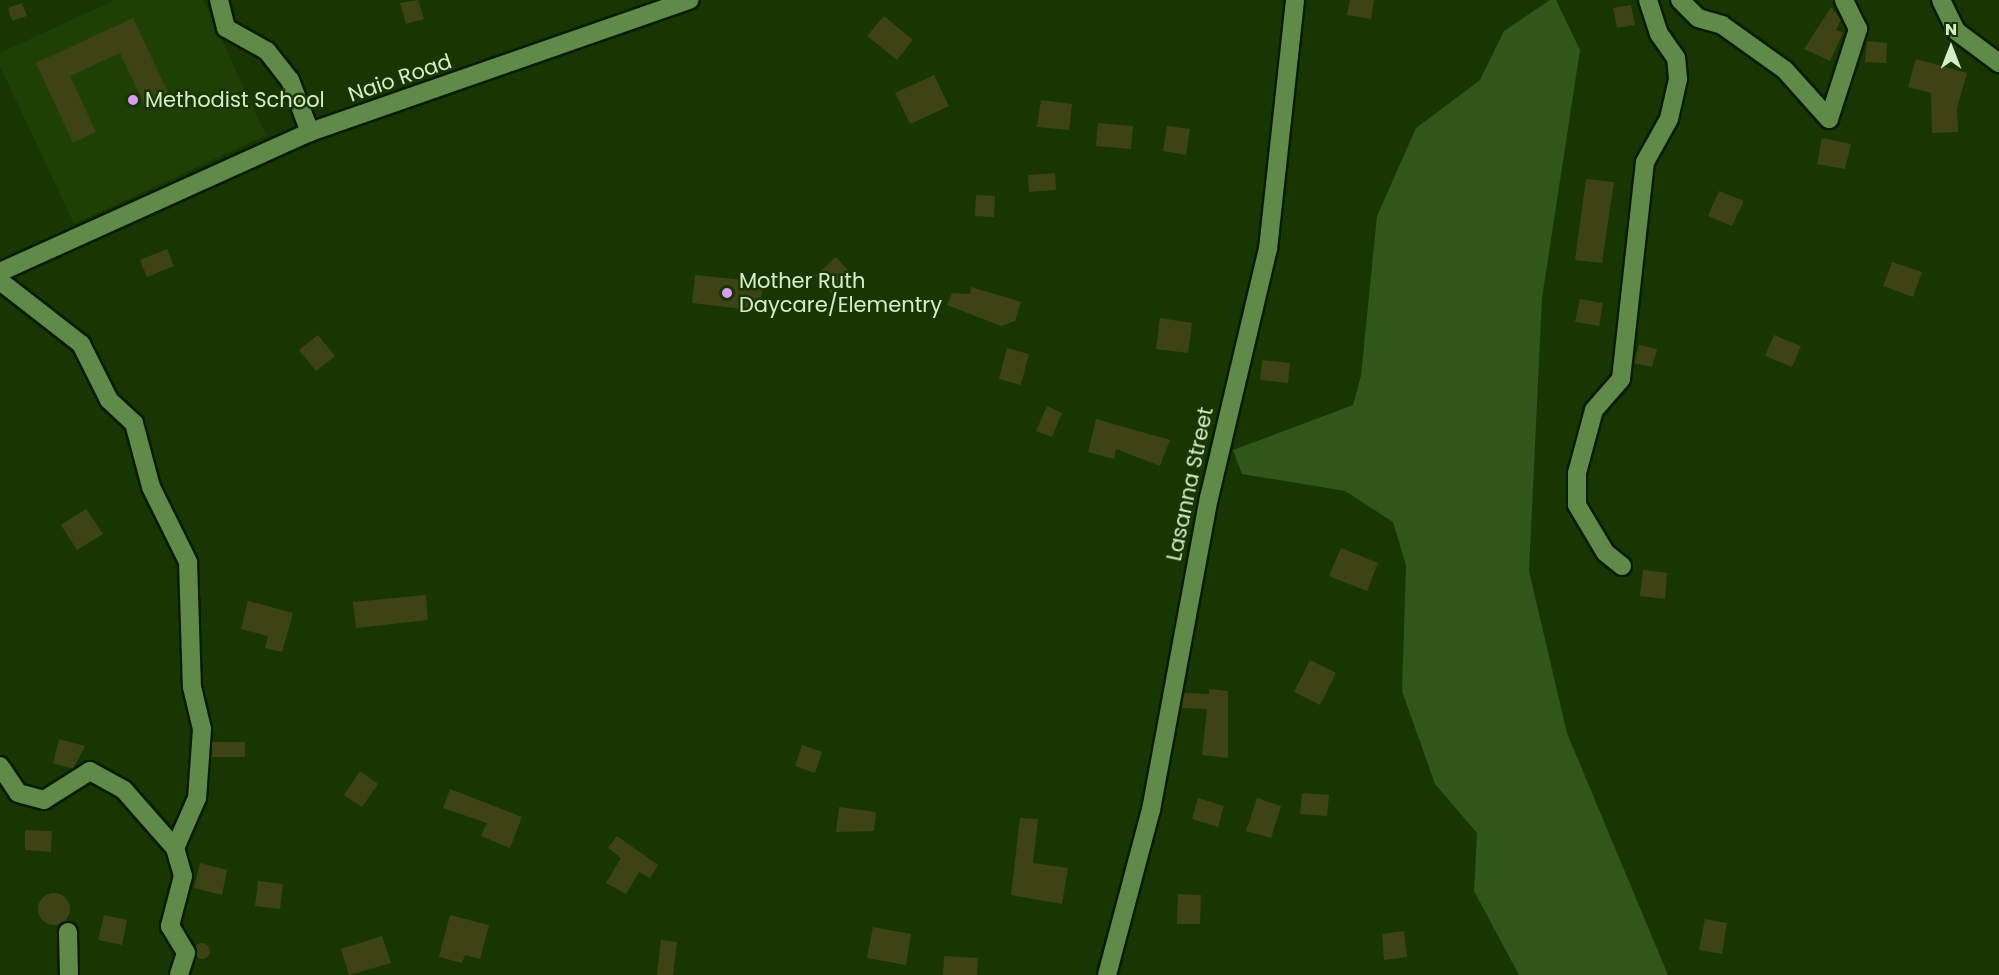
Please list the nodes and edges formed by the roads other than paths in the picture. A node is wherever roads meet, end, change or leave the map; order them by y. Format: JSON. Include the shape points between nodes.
{"nodes":[{"id":1,"x":219,"y":0,"type":"edge"},
{"id":2,"x":690,"y":0,"type":"edge"},
{"id":3,"x":1295,"y":0,"type":"edge"},
{"id":4,"x":1648,"y":0,"type":"edge"},
{"id":5,"x":1680,"y":0,"type":"edge"},
{"id":6,"x":1844,"y":0,"type":"edge"},
{"id":7,"x":1941,"y":0,"type":"edge"},
{"id":8,"x":1999,"y":63,"type":"edge"},
{"id":9,"x":310,"y":132,"type":"junction"},
{"id":10,"x":0,"y":272,"type":"edge"},
{"id":11,"x":0,"y":281,"type":"edge"},
{"id":12,"x":1622,"y":566,"type":"dead end"},
{"id":13,"x":0,"y":766,"type":"edge"},
{"id":14,"x":175,"y":848,"type":"junction"},
{"id":15,"x":68,"y":932,"type":"dead end"},
{"id":16,"x":69,"y":975,"type":"edge"},
{"id":17,"x":179,"y":975,"type":"edge"},
{"id":18,"x":1107,"y":975,"type":"edge"}],
"edges":[{"from":1,"to":9,"type":"street","via":[[226,28],[267,51],[290,80]]},
{"from":2,"to":9,"type":"street","name":"Naio Road"},
{"from":3,"to":18,"type":"street","name":"Lasanna Street","via":[[1268,249],[1209,498],[1151,810]]},
{"from":4,"to":12,"type":"street","via":[[1659,34],[1676,57],[1678,79],[1669,119],[1645,162],[1622,379],[1594,410],[1577,473],[1577,505],[1605,552]]},
{"from":5,"to":6,"type":"street","via":[[1698,18],[1722,25],[1785,70],[1829,119],[1858,29]]},
{"from":7,"to":8,"type":"street","via":[[1956,31]]},
{"from":9,"to":10,"type":"street","name":"Naio Road"},
{"from":11,"to":14,"type":"street","via":[[81,344],[109,400],[134,423],[151,487],[188,562],[192,687],[202,729],[197,798]]},
{"from":13,"to":14,"type":"street","via":[[18,794],[44,800],[90,771],[124,790]]},
{"from":14,"to":17,"type":"street","via":[[183,876],[170,926],[186,953]]},
{"from":15,"to":16,"type":"street"}]}
